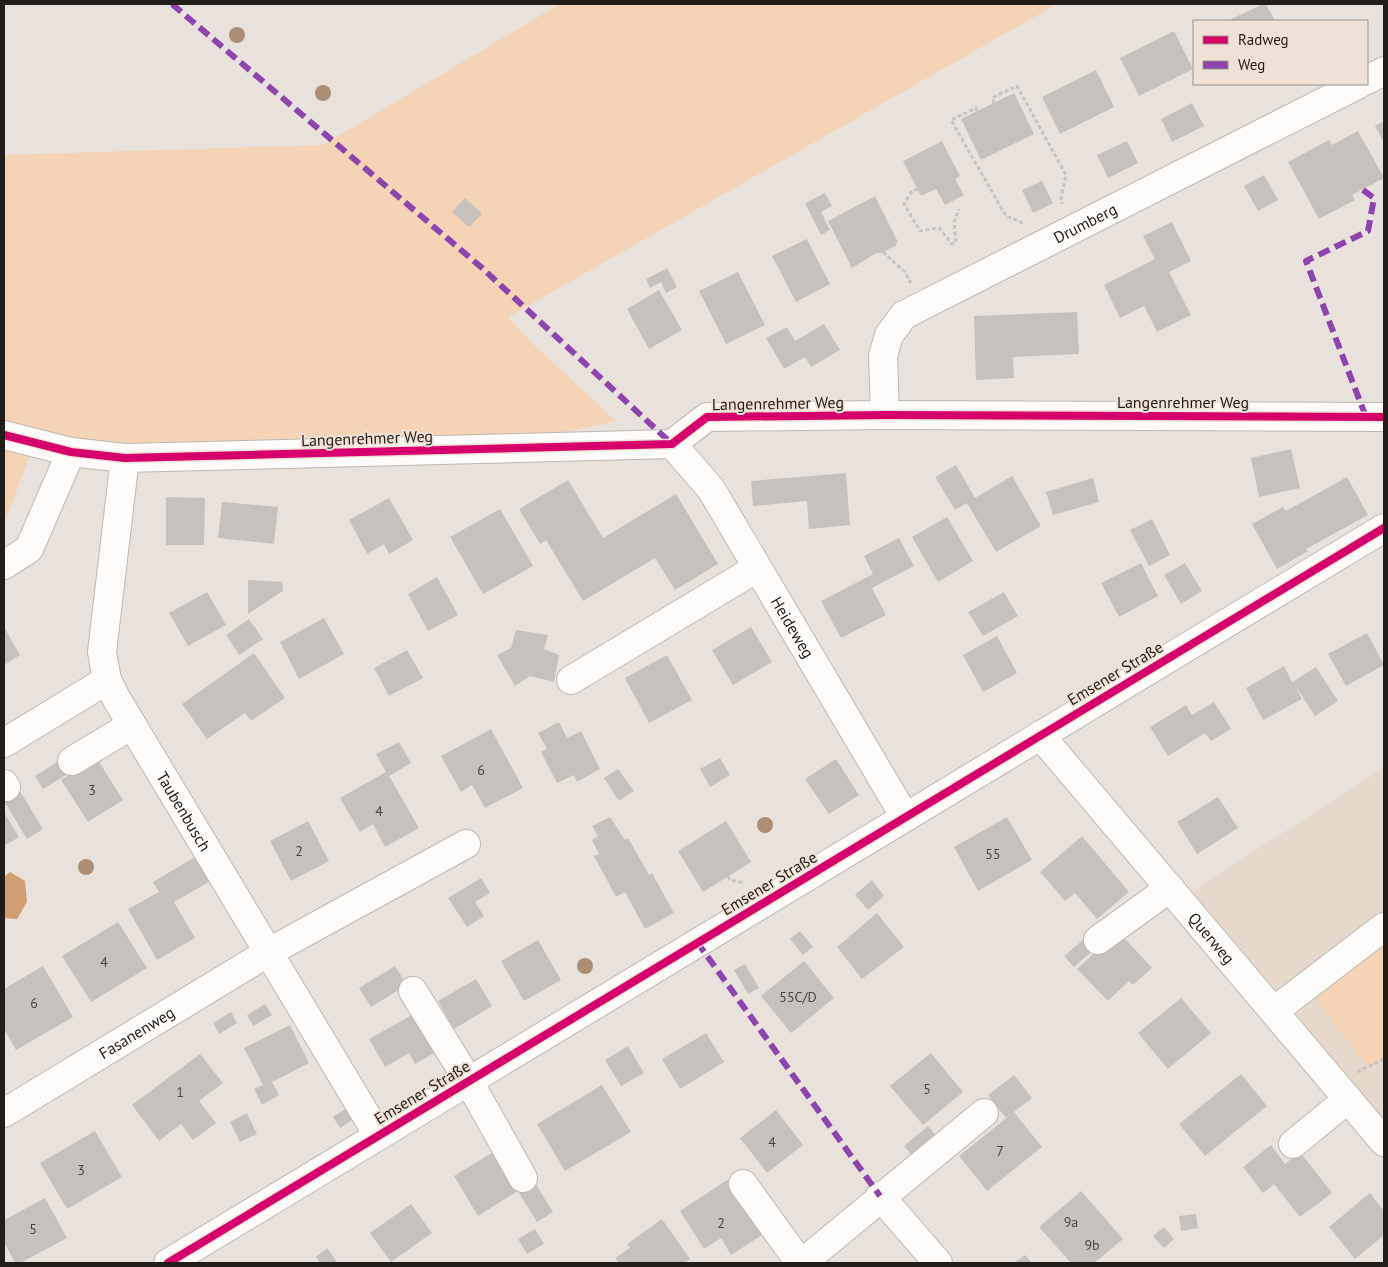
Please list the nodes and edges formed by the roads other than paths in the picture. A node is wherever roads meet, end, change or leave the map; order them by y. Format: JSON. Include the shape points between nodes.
{"nodes":[{"id":1,"x":1384,"y":71,"type":"edge"},
{"id":2,"x":1368,"y":79,"type":"edge"},
{"id":3,"x":1357,"y":85,"type":"edge"},
{"id":4,"x":885,"y":415,"type":"junction"},
{"id":5,"x":1384,"y":417,"type":"edge"},
{"id":6,"x":4,"y":435,"type":"edge"},
{"id":7,"x":672,"y":444,"type":"junction"},
{"id":8,"x":71,"y":452,"type":"junction"},
{"id":9,"x":125,"y":458,"type":"junction"},
{"id":10,"x":1384,"y":528,"type":"edge"},
{"id":11,"x":4,"y":565,"type":"edge"},
{"id":12,"x":757,"y":568,"type":"junction"},
{"id":13,"x":107,"y":680,"type":"junction"},
{"id":14,"x":571,"y":680,"type":"dead end"},
{"id":15,"x":132,"y":725,"type":"junction"},
{"id":16,"x":1040,"y":735,"type":"junction"},
{"id":17,"x":4,"y":743,"type":"edge"},
{"id":18,"x":72,"y":761,"type":"dead end"},
{"id":19,"x":905,"y":817,"type":"junction"},
{"id":20,"x":466,"y":844,"type":"dead end"},
{"id":21,"x":1170,"y":888,"type":"junction"},
{"id":22,"x":1384,"y":927,"type":"edge"},
{"id":23,"x":1098,"y":940,"type":"dead end"},
{"id":24,"x":269,"y":952,"type":"junction"},
{"id":25,"x":413,"y":991,"type":"dead end"},
{"id":26,"x":1274,"y":1011,"type":"junction"},
{"id":27,"x":468,"y":1080,"type":"junction"},
{"id":28,"x":1348,"y":1099,"type":"junction"},
{"id":29,"x":4,"y":1113,"type":"edge"},
{"id":30,"x":984,"y":1113,"type":"dead end"},
{"id":31,"x":378,"y":1135,"type":"junction"},
{"id":32,"x":1384,"y":1142,"type":"edge"},
{"id":33,"x":1293,"y":1144,"type":"dead end"},
{"id":34,"x":523,"y":1178,"type":"dead end"},
{"id":35,"x":743,"y":1184,"type":"dead end"},
{"id":36,"x":880,"y":1196,"type":"junction"},
{"id":37,"x":199,"y":1256,"type":"edge"},
{"id":38,"x":168,"y":1263,"type":"edge"},
{"id":39,"x":801,"y":1263,"type":"edge"},
{"id":40,"x":938,"y":1263,"type":"edge"}],
"edges":[{"from":1,"to":2,"type":"street"},
{"from":3,"to":4,"type":"street","name":"Drumberg","via":[[904,315],[889,335],[883,356]]},
{"from":4,"to":5,"type":"street","name":"Langenrehmer Weg"},
{"from":4,"to":7,"type":"street","name":"Langenrehmer Weg","via":[[707,417]]},
{"from":6,"to":8,"type":"street","name":"Langenrehmer Weg"},
{"from":7,"to":9,"type":"street","name":"Langenrehmer Weg"},
{"from":7,"to":12,"type":"street","name":"Heideweg","via":[[711,489]]},
{"from":8,"to":9,"type":"street","name":"Langenrehmer Weg"},
{"from":8,"to":11,"type":"street","via":[[29,549]]},
{"from":9,"to":13,"type":"street","name":"Taubenbusch","via":[[102,652]]},
{"from":10,"to":16,"type":"street","name":"Emsener Straße"},
{"from":12,"to":14,"type":"street"},
{"from":12,"to":19,"type":"street","name":"Heideweg"},
{"from":13,"to":15,"type":"street","name":"Taubenbusch"},
{"from":13,"to":17,"type":"street"},
{"from":15,"to":18,"type":"street"},
{"from":15,"to":24,"type":"street","name":"Taubenbusch"},
{"from":16,"to":19,"type":"street","name":"Emsener Straße"},
{"from":16,"to":21,"type":"street","name":"Querweg"},
{"from":19,"to":27,"type":"street","name":"Emsener Straße"},
{"from":20,"to":24,"type":"street","name":"Fasanenweg"},
{"from":21,"to":23,"type":"street"},
{"from":21,"to":26,"type":"street","name":"Querweg"},
{"from":22,"to":26,"type":"street"},
{"from":24,"to":29,"type":"street","name":"Fasanenweg"},
{"from":24,"to":31,"type":"street","name":"Taubenbusch"},
{"from":25,"to":27,"type":"street"},
{"from":26,"to":28,"type":"street","name":"Querweg"},
{"from":27,"to":31,"type":"street","name":"Emsener Straße"},
{"from":27,"to":34,"type":"street"},
{"from":28,"to":32,"type":"street","name":"Querweg"},
{"from":28,"to":33,"type":"street"},
{"from":30,"to":36,"type":"street"},
{"from":31,"to":37,"type":"street","name":"Emsener Straße"},
{"from":35,"to":39,"type":"street"},
{"from":36,"to":39,"type":"street"},
{"from":36,"to":40,"type":"street"},
{"from":37,"to":38,"type":"street","name":"Emsener Straße"}]}
